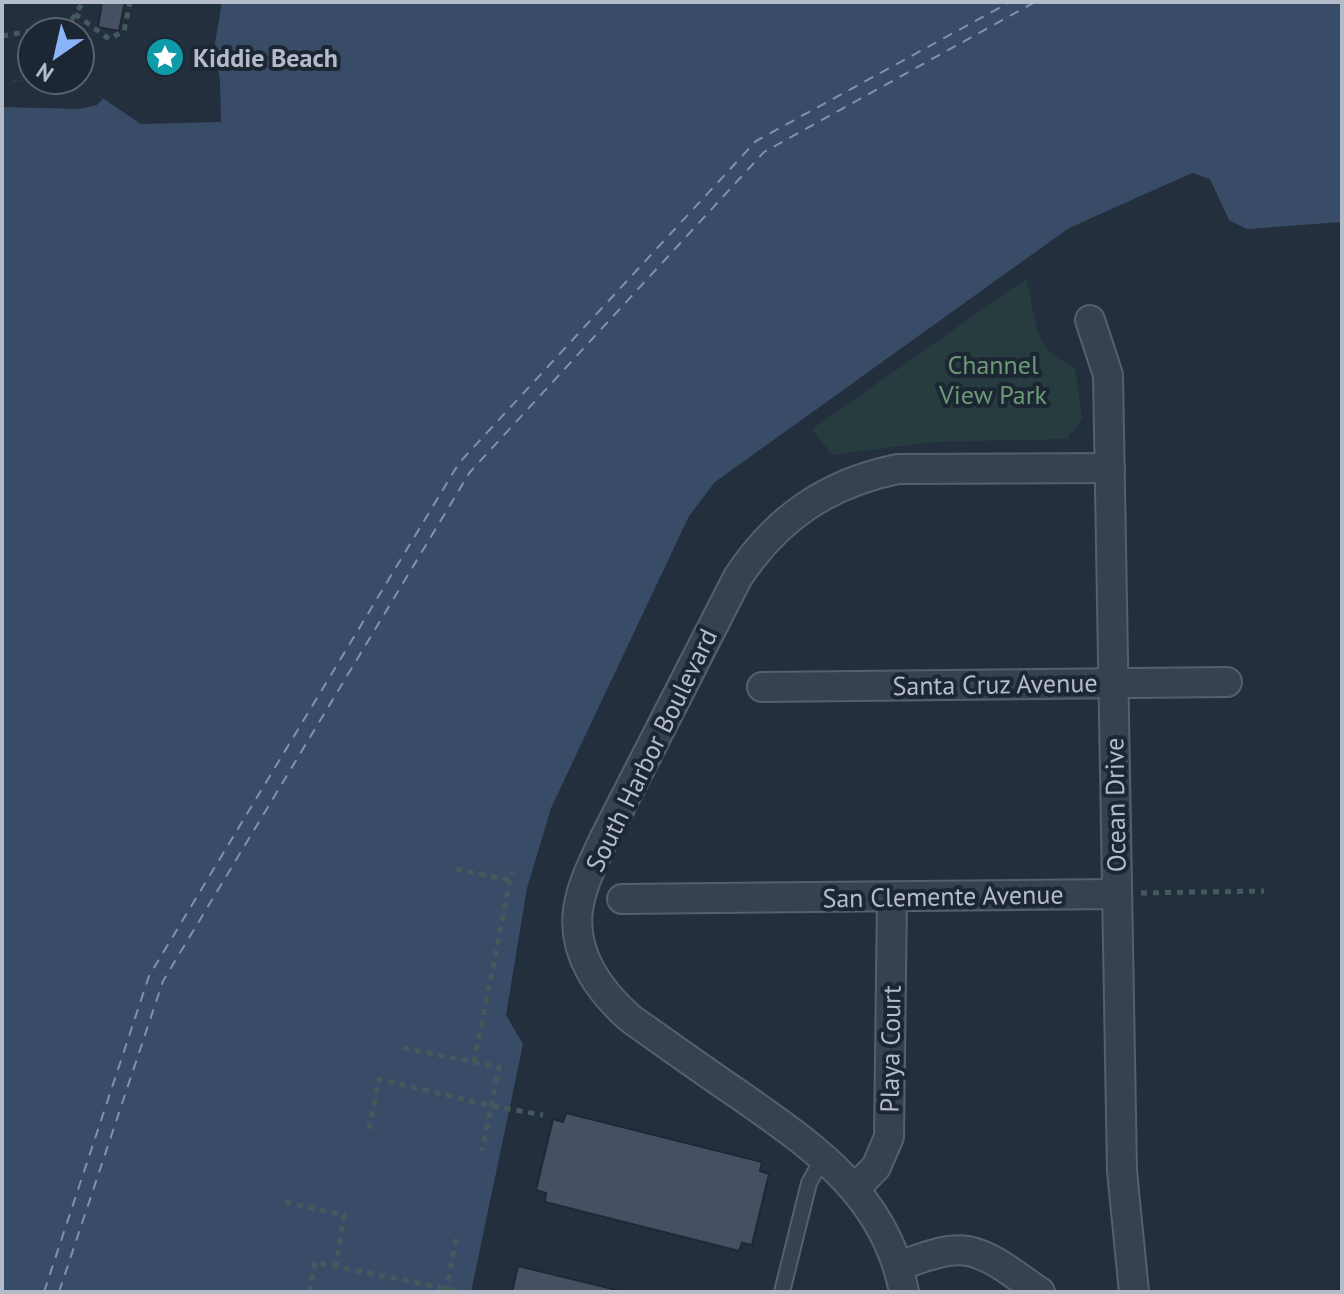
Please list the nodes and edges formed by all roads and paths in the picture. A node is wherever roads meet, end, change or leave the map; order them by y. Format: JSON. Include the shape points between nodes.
{"nodes":[{"id":1,"x":83,"y":2,"type":"edge"},
{"id":2,"x":130,"y":2,"type":"edge"},
{"id":3,"x":75,"y":14,"type":"junction"},
{"id":4,"x":2,"y":36,"type":"edge"},
{"id":5,"x":1090,"y":320,"type":"dead end"},
{"id":6,"x":1110,"y":468,"type":"junction"},
{"id":7,"x":1227,"y":682,"type":"dead end"},
{"id":8,"x":1114,"y":683,"type":"junction"},
{"id":9,"x":762,"y":687,"type":"dead end"},
{"id":10,"x":456,"y":869,"type":"dead end"},
{"id":11,"x":512,"y":871,"type":"dead end"},
{"id":12,"x":510,"y":880,"type":"junction"},
{"id":13,"x":1264,"y":891,"type":"dead end"},
{"id":14,"x":1116,"y":894,"type":"junction"},
{"id":15,"x":892,"y":897,"type":"junction"},
{"id":16,"x":622,"y":899,"type":"dead end"},
{"id":17,"x":403,"y":1048,"type":"dead end"},
{"id":18,"x":474,"y":1062,"type":"junction"},
{"id":19,"x":492,"y":1106,"type":"junction"},
{"id":20,"x":543,"y":1115,"type":"dead end"},
{"id":21,"x":369,"y":1129,"type":"dead end"},
{"id":22,"x":482,"y":1151,"type":"dead end"},
{"id":23,"x":824,"y":1156,"type":"junction"},
{"id":24,"x":855,"y":1189,"type":"junction"},
{"id":25,"x":285,"y":1202,"type":"dead end"},
{"id":26,"x":456,"y":1238,"type":"dead end"},
{"id":27,"x":336,"y":1266,"type":"junction"},
{"id":28,"x":901,"y":1279,"type":"edge"},
{"id":29,"x":446,"y":1290,"type":"edge"},
{"id":30,"x":309,"y":1292,"type":"edge"},
{"id":31,"x":462,"y":1292,"type":"edge"},
{"id":32,"x":782,"y":1292,"type":"edge"},
{"id":33,"x":1040,"y":1292,"type":"edge"},
{"id":34,"x":1134,"y":1292,"type":"edge"}],
"edges":[{"from":1,"to":3,"type":"path"},
{"from":2,"to":3,"type":"path","via":[[124,31],[109,39]]},
{"from":3,"to":4,"type":"path","via":[[59,26]]},
{"from":5,"to":6,"type":"street","name":"Ocean Drive","via":[[1108,375]]},
{"from":6,"to":8,"type":"street","name":"Ocean Drive"},
{"from":6,"to":23,"type":"street","name":"South Harbor Boulevard","via":[[898,469],[873,474],[810,503],[758,547],[738,577],[585,884],[578,911],[580,943],[606,997]]},
{"from":7,"to":8,"type":"street","name":"Santa Cruz Avenue"},
{"from":8,"to":9,"type":"street","name":"Santa Cruz Avenue"},
{"from":8,"to":14,"type":"street","name":"Ocean Drive"},
{"from":10,"to":12,"type":"path"},
{"from":11,"to":12,"type":"path"},
{"from":12,"to":18,"type":"path"},
{"from":13,"to":14,"type":"path"},
{"from":14,"to":15,"type":"street","name":"San Clemente Avenue"},
{"from":14,"to":34,"type":"street","name":"Ocean Drive","via":[[1122,1171]]},
{"from":15,"to":16,"type":"street","name":"San Clemente Avenue"},
{"from":15,"to":24,"type":"street","name":"Playa Court","via":[[889,1137],[876,1167]]},
{"from":17,"to":18,"type":"path"},
{"from":18,"to":19,"type":"path","via":[[499,1067]]},
{"from":19,"to":20,"type":"path"},
{"from":19,"to":21,"type":"path","via":[[379,1079]]},
{"from":19,"to":22,"type":"path"},
{"from":23,"to":24,"type":"street","name":"South Harbor Boulevard"},
{"from":23,"to":32,"type":"lane","via":[[809,1183]]},
{"from":24,"to":28,"type":"street","name":"South Harbor Boulevard","via":[[882,1231]]},
{"from":25,"to":27,"type":"path","via":[[344,1215]]},
{"from":26,"to":29,"type":"path"},
{"from":27,"to":29,"type":"path"},
{"from":27,"to":30,"type":"path","via":[[315,1262]]},
{"from":28,"to":33,"type":"street","via":[[926,1257],[964,1250],[991,1260]]},
{"from":29,"to":31,"type":"path"}]}
